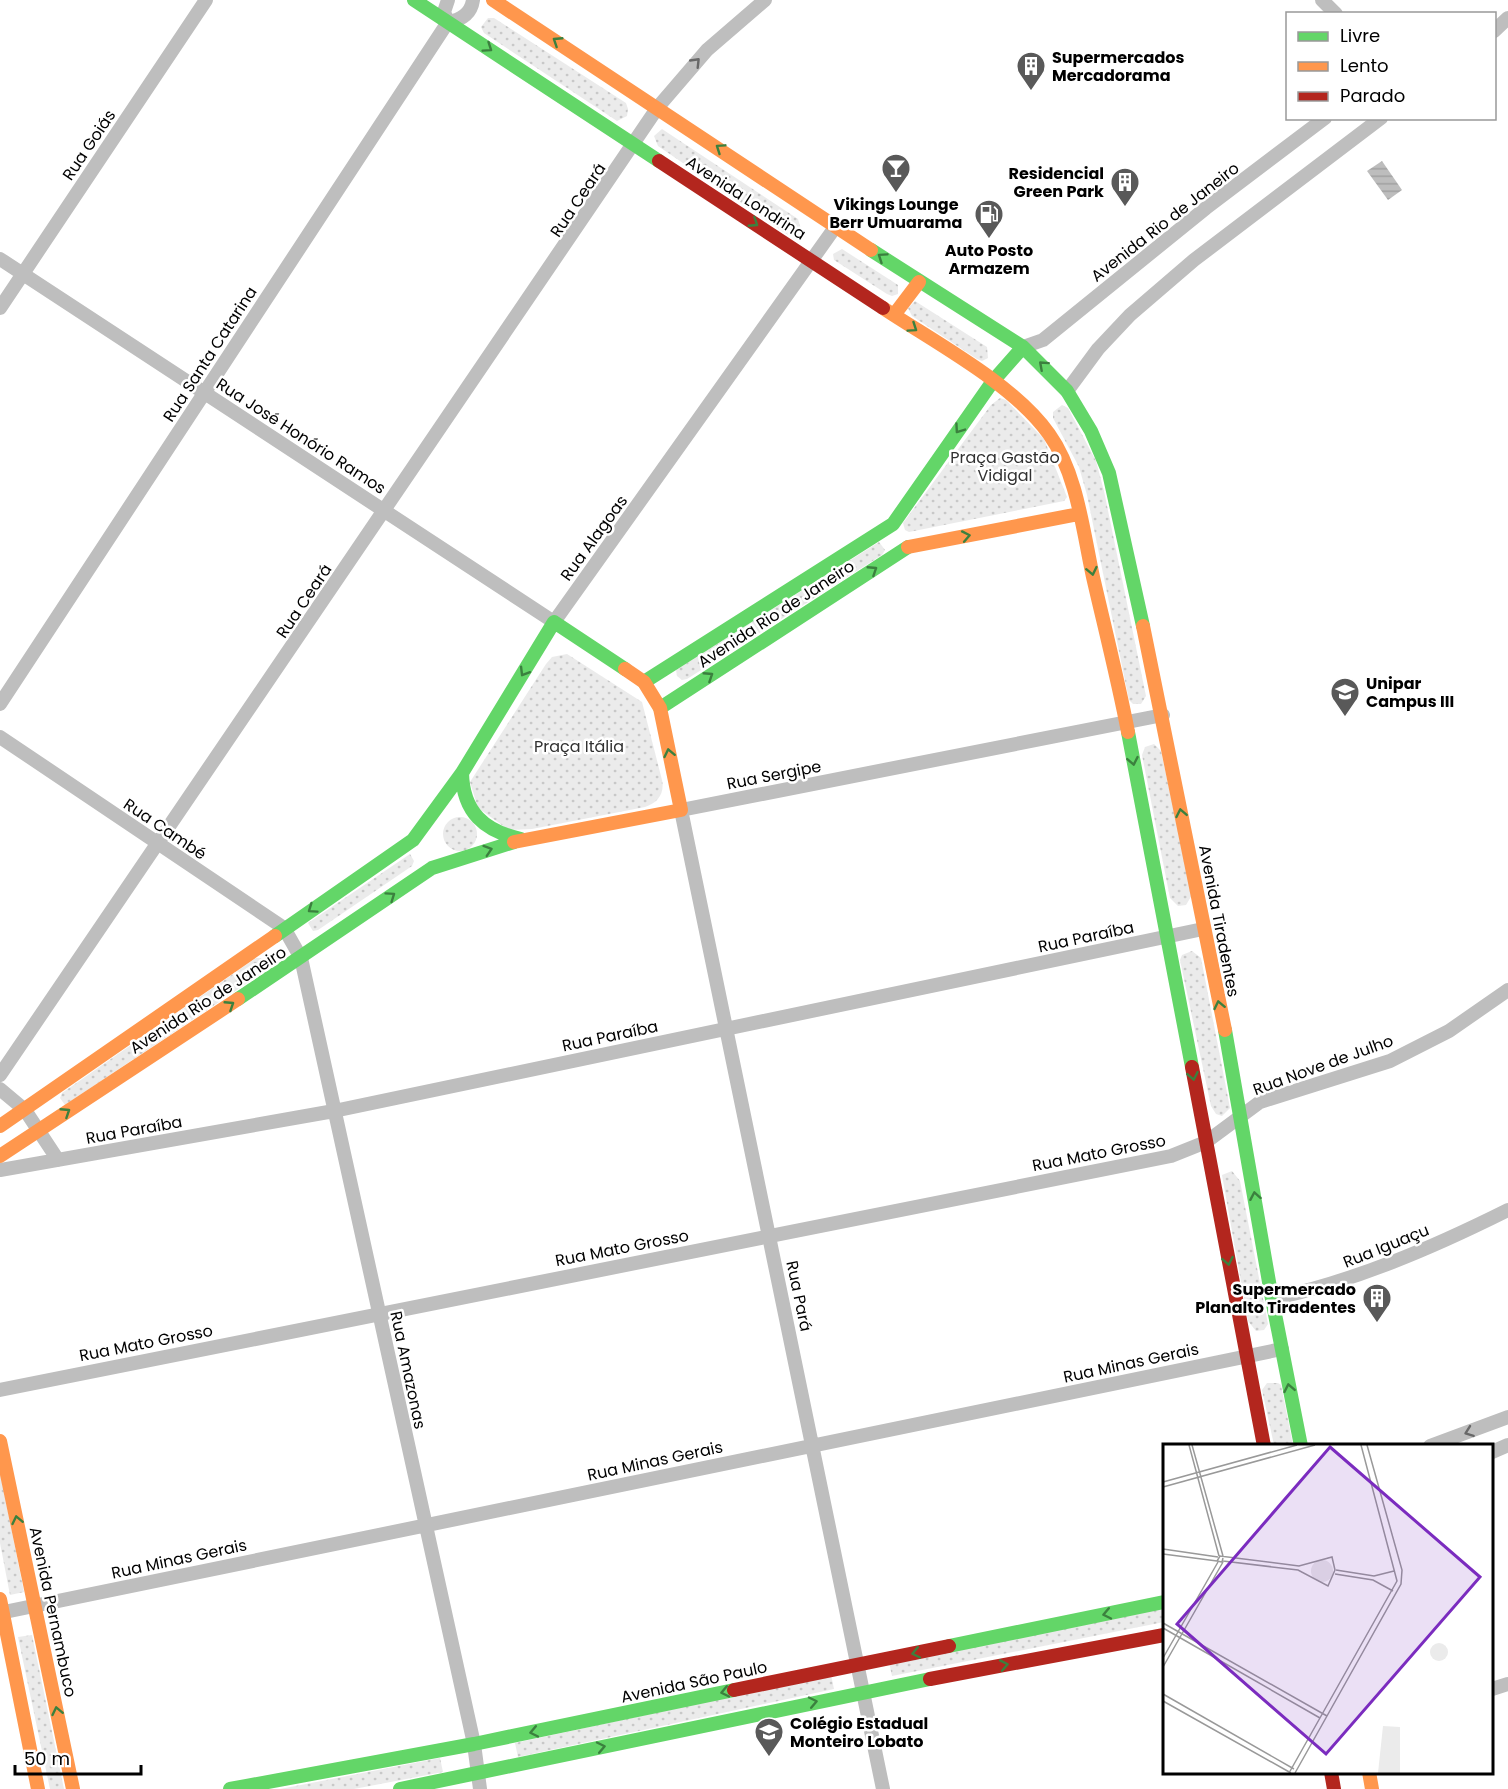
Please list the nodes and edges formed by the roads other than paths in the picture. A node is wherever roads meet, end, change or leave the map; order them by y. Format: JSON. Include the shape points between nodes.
{"nodes":[{"id":1,"x":206,"y":0,"type":"edge"},
{"id":2,"x":414,"y":0,"type":"edge"},
{"id":3,"x":448,"y":0,"type":"edge"},
{"id":4,"x":473,"y":0,"type":"edge"},
{"id":5,"x":765,"y":0,"type":"edge"},
{"id":6,"x":1322,"y":0,"type":"edge"},
{"id":7,"x":497,"y":1,"type":"edge"},
{"id":8,"x":1334,"y":12,"type":"edge"},
{"id":9,"x":1508,"y":18,"type":"edge"},
{"id":10,"x":448,"y":22,"type":"junction"},
{"id":11,"x":1496,"y":29,"type":"edge"},
{"id":12,"x":658,"y":107,"type":"junction"},
{"id":13,"x":1322,"y":120,"type":"edge"},
{"id":14,"x":1379,"y":120,"type":"edge"},
{"id":15,"x":635,"y":146,"type":"junction"},
{"id":16,"x":836,"y":226,"type":"junction"},
{"id":17,"x":0,"y":259,"type":"edge"},
{"id":18,"x":812,"y":261,"type":"junction"},
{"id":19,"x":22,"y":275,"type":"junction"},
{"id":20,"x":919,"y":282,"type":"junction"},
{"id":21,"x":0,"y":308,"type":"edge"},
{"id":22,"x":894,"y":315,"type":"junction"},
{"id":23,"x":1023,"y":347,"type":"junction"},
{"id":24,"x":993,"y":381,"type":"junction"},
{"id":25,"x":1067,"y":391,"type":"junction"},
{"id":26,"x":204,"y":394,"type":"junction"},
{"id":27,"x":1080,"y":411,"type":"joint"},
{"id":28,"x":386,"y":510,"type":"junction"},
{"id":29,"x":1079,"y":514,"type":"junction"},
{"id":30,"x":892,"y":524,"type":"junction"},
{"id":31,"x":909,"y":547,"type":"junction"},
{"id":32,"x":554,"y":622,"type":"junction"},
{"id":33,"x":644,"y":682,"type":"junction"},
{"id":34,"x":0,"y":704,"type":"edge"},
{"id":35,"x":660,"y":708,"type":"junction"},
{"id":36,"x":1163,"y":715,"type":"junction"},
{"id":37,"x":1126,"y":724,"type":"junction"},
{"id":38,"x":0,"y":737,"type":"edge"},
{"id":39,"x":462,"y":773,"type":"junction"},
{"id":40,"x":681,"y":810,"type":"junction"},
{"id":41,"x":523,"y":839,"type":"junction"},
{"id":42,"x":158,"y":844,"type":"junction"},
{"id":43,"x":422,"y":854,"type":"junction"},
{"id":44,"x":284,"y":928,"type":"junction"},
{"id":45,"x":1203,"y":929,"type":"junction"},
{"id":46,"x":1167,"y":936,"type":"junction"},
{"id":47,"x":301,"y":958,"type":"junction"},
{"id":48,"x":1508,"y":990,"type":"edge"},
{"id":49,"x":726,"y":1029,"type":"junction"},
{"id":50,"x":0,"y":1075,"type":"edge"},
{"id":51,"x":0,"y":1089,"type":"edge"},
{"id":52,"x":25,"y":1110,"type":"junction"},
{"id":53,"x":334,"y":1111,"type":"junction"},
{"id":54,"x":1241,"y":1115,"type":"junction"},
{"id":55,"x":0,"y":1126,"type":"edge"},
{"id":56,"x":39,"y":1130,"type":"junction"},
{"id":57,"x":1206,"y":1142,"type":"junction"},
{"id":58,"x":0,"y":1156,"type":"edge"},
{"id":59,"x":58,"y":1160,"type":"junction"},
{"id":60,"x":0,"y":1170,"type":"edge"},
{"id":61,"x":1508,"y":1210,"type":"edge"},
{"id":62,"x":769,"y":1235,"type":"junction"},
{"id":63,"x":1272,"y":1299,"type":"junction"},
{"id":64,"x":379,"y":1313,"type":"junction"},
{"id":65,"x":1282,"y":1349,"type":"junction"},
{"id":66,"x":1246,"y":1356,"type":"junction"},
{"id":67,"x":0,"y":1390,"type":"edge"},
{"id":68,"x":1508,"y":1417,"type":"edge"},
{"id":69,"x":0,"y":1441,"type":"edge"},
{"id":70,"x":1264,"y":1444,"type":"edge"},
{"id":71,"x":1301,"y":1444,"type":"edge"},
{"id":72,"x":1435,"y":1444,"type":"edge"},
{"id":73,"x":1508,"y":1445,"type":"edge"},
{"id":74,"x":813,"y":1446,"type":"junction"},
{"id":75,"x":1493,"y":1451,"type":"edge"},
{"id":76,"x":426,"y":1525,"type":"junction"},
{"id":77,"x":0,"y":1599,"type":"edge"},
{"id":78,"x":1163,"y":1602,"type":"edge"},
{"id":79,"x":35,"y":1606,"type":"junction"},
{"id":80,"x":1,"y":1613,"type":"edge"},
{"id":81,"x":1163,"y":1635,"type":"edge"},
{"id":82,"x":858,"y":1665,"type":"junction"},
{"id":83,"x":1508,"y":1684,"type":"edge"},
{"id":84,"x":1493,"y":1688,"type":"edge"},
{"id":85,"x":863,"y":1691,"type":"junction"},
{"id":86,"x":474,"y":1744,"type":"junction"},
{"id":87,"x":477,"y":1774,"type":"junction"},
{"id":88,"x":1331,"y":1774,"type":"edge"},
{"id":89,"x":1369,"y":1774,"type":"edge"},
{"id":90,"x":38,"y":1789,"type":"edge"},
{"id":91,"x":73,"y":1789,"type":"edge"},
{"id":92,"x":230,"y":1789,"type":"edge"},
{"id":93,"x":400,"y":1789,"type":"edge"},
{"id":94,"x":480,"y":1789,"type":"edge"},
{"id":95,"x":883,"y":1789,"type":"edge"},
{"id":96,"x":1334,"y":1789,"type":"edge"},
{"id":97,"x":1372,"y":1789,"type":"edge"}],
"edges":[{"from":1,"to":19,"type":"street","name":"Rua Goiás"},
{"from":2,"to":10,"type":"street","name":"Avenida Londrina"},
{"from":3,"to":10,"type":"street","via":[[444,12]]},
{"from":4,"to":10,"type":"street","name":"Rua Santa Catarina","via":[[459,20]]},
{"from":12,"to":5,"type":"street","one_way":true,"via":[[707,50]]},
{"from":6,"to":8,"type":"street"},
{"from":12,"to":7,"type":"street","name":"Avenida Londrina","one_way":true},
{"from":9,"to":11,"type":"street"},
{"from":10,"to":15,"type":"street","name":"Avenida Londrina","one_way":true},
{"from":10,"to":26,"type":"street","name":"Rua Santa Catarina"},
{"from":12,"to":15,"type":"street","name":"Rua Ceará"},
{"from":16,"to":12,"type":"street","name":"Avenida Londrina","one_way":true},
{"from":13,"to":23,"type":"street","name":"Avenida Rio de Janeiro","via":[[1043,340]]},
{"from":14,"to":25,"type":"street","via":[[1194,260],[1130,315]]},
{"from":15,"to":18,"type":"street","name":"Avenida Londrina","one_way":true},
{"from":15,"to":28,"type":"street","name":"Rua Ceará"},
{"from":16,"to":18,"type":"street","name":"Rua Alagoas"},
{"from":20,"to":16,"type":"street","name":"Avenida Londrina","one_way":true},
{"from":17,"to":19,"type":"street","name":"Rua José Honório Ramos"},
{"from":18,"to":22,"type":"street","name":"Avenida Londrina"},
{"from":18,"to":32,"type":"street","name":"Rua Alagoas"},
{"from":19,"to":21,"type":"street","name":"Rua Goiás"},
{"from":19,"to":26,"type":"street","name":"Rua José Honório Ramos"},
{"from":20,"to":22,"type":"street"},
{"from":20,"to":23,"type":"street","name":"Avenida Londrina"},
{"from":22,"to":24,"type":"street","name":"Avenida Londrina","one_way":true},
{"from":23,"to":24,"type":"street"},
{"from":25,"to":23,"type":"street","name":"Avenida Londrina","one_way":true},
{"from":24,"to":29,"type":"street","name":"Avenida Londrina","via":[[1050,435],[1066,468]]},
{"from":24,"to":30,"type":"street","one_way":true},
{"from":25,"to":27,"type":"street","name":"Avenida Londrina"},
{"from":26,"to":28,"type":"street","name":"Rua José Honório Ramos"},
{"from":26,"to":34,"type":"street","name":"Rua Santa Catarina"},
{"from":27,"to":36,"type":"street","name":"Avenida Tiradentes","via":[[1109,473]]},
{"from":28,"to":32,"type":"street","name":"Rua José Honório Ramos"},
{"from":28,"to":42,"type":"street","name":"Rua Ceará"},
{"from":31,"to":29,"type":"street","one_way":true},
{"from":29,"to":37,"type":"street","one_way":true},
{"from":30,"to":31,"type":"street"},
{"from":30,"to":33,"type":"street","name":"Avenida Rio de Janeiro"},
{"from":35,"to":31,"type":"street","name":"Avenida Rio de Janeiro","one_way":true},
{"from":32,"to":33,"type":"street"},
{"from":32,"to":39,"type":"street","name":"Rua Alagoas","one_way":true},
{"from":33,"to":35,"type":"street"},
{"from":40,"to":35,"type":"street","one_way":true},
{"from":36,"to":37,"type":"street","name":"Rua Sergipe"},
{"from":45,"to":36,"type":"street","name":"Avenida Tiradentes","one_way":true},
{"from":37,"to":40,"type":"street","name":"Rua Sergipe"},
{"from":37,"to":46,"type":"street","one_way":true},
{"from":38,"to":42,"type":"street","name":"Rua Cambé"},
{"from":39,"to":41,"type":"street","via":[[461,790],[475,816],[492,832]]},
{"from":39,"to":43,"type":"street","name":"Rua Alagoas"},
{"from":40,"to":41,"type":"street","name":"Rua Sergipe"},
{"from":40,"to":49,"type":"street","name":"Rua Pará"},
{"from":43,"to":41,"type":"street","name":"Rua Sergipe","one_way":true},
{"from":42,"to":44,"type":"street","name":"Rua Cambé"},
{"from":42,"to":50,"type":"street","name":"Rua Ceará"},
{"from":43,"to":44,"type":"street","name":"Avenida Rio de Janeiro","one_way":true},
{"from":47,"to":43,"type":"street","name":"Avenida Rio de Janeiro","one_way":true},
{"from":44,"to":47,"type":"street","name":"Rua Cambé"},
{"from":44,"to":52,"type":"street","name":"Avenida Rio de Janeiro"},
{"from":45,"to":46,"type":"street","name":"Rua Paraíba"},
{"from":54,"to":45,"type":"street","name":"Avenida Tiradentes","one_way":true},
{"from":46,"to":49,"type":"street","name":"Rua Paraíba"},
{"from":46,"to":57,"type":"street","one_way":true},
{"from":47,"to":53,"type":"street","name":"Rua Amazonas"},
{"from":56,"to":47,"type":"street","name":"Avenida Rio de Janeiro","one_way":true},
{"from":48,"to":54,"type":"street","name":"Rua Nove de Julho","via":[[1449,1030],[1390,1061],[1260,1102]]},
{"from":49,"to":53,"type":"street","name":"Rua Paraíba"},
{"from":49,"to":62,"type":"street","name":"Rua Pará"},
{"from":51,"to":52,"type":"street"},
{"from":52,"to":55,"type":"street","name":"Avenida Rio de Janeiro"},
{"from":52,"to":56,"type":"street"},
{"from":53,"to":59,"type":"street","name":"Rua Paraíba"},
{"from":53,"to":64,"type":"street","name":"Rua Amazonas"},
{"from":54,"to":57,"type":"street","name":"Rua Mato Grosso"},
{"from":63,"to":54,"type":"street","name":"Avenida Tiradentes","one_way":true},
{"from":56,"to":58,"type":"street","name":"Avenida Rio de Janeiro"},
{"from":56,"to":59,"type":"street"},
{"from":57,"to":62,"type":"street","name":"Rua Mato Grosso","via":[[1171,1156]]},
{"from":57,"to":66,"type":"street","one_way":true},
{"from":59,"to":60,"type":"street","name":"Rua Paraíba"},
{"from":61,"to":63,"type":"street","name":"Rua Iguaçu","via":[[1379,1269],[1323,1288]]},
{"from":62,"to":64,"type":"street","name":"Rua Mato Grosso"},
{"from":62,"to":74,"type":"street","name":"Rua Pará"},
{"from":63,"to":65,"type":"street","name":"Avenida Tiradentes"},
{"from":64,"to":67,"type":"street","name":"Rua Mato Grosso"},
{"from":64,"to":76,"type":"street","name":"Rua Amazonas"},
{"from":65,"to":66,"type":"street","name":"Rua Minas Gerais"},
{"from":71,"to":65,"type":"street","name":"Avenida Tiradentes","one_way":true},
{"from":66,"to":70,"type":"street"},
{"from":66,"to":74,"type":"street","name":"Rua Minas Gerais"},
{"from":68,"to":72,"type":"street","one_way":true},
{"from":79,"to":69,"type":"street","name":"Avenida Pernambuco","one_way":true},
{"from":73,"to":75,"type":"street"},
{"from":74,"to":76,"type":"street","name":"Rua Minas Gerais"},
{"from":74,"to":82,"type":"street","name":"Rua Pará"},
{"from":76,"to":79,"type":"street","name":"Rua Minas Gerais"},
{"from":76,"to":86,"type":"street","name":"Rua Amazonas"},
{"from":77,"to":80,"type":"street"},
{"from":78,"to":82,"type":"street","name":"Avenida São Paulo","one_way":true},
{"from":79,"to":80,"type":"street","name":"Rua Minas Gerais"},
{"from":91,"to":79,"type":"street","name":"Avenida Pernambuco","one_way":true},
{"from":80,"to":90,"type":"street"},
{"from":85,"to":81,"type":"street","one_way":true},
{"from":82,"to":85,"type":"street","name":"Rua Pará"},
{"from":82,"to":86,"type":"street","name":"Avenida São Paulo","one_way":true},
{"from":83,"to":84,"type":"street"},
{"from":87,"to":85,"type":"street","one_way":true},
{"from":85,"to":95,"type":"street","name":"Rua Pará"},
{"from":86,"to":87,"type":"street","name":"Rua Amazonas"},
{"from":86,"to":92,"type":"street","name":"Avenida São Paulo"},
{"from":87,"to":93,"type":"street"},
{"from":87,"to":94,"type":"street","name":"Rua Amazonas"},
{"from":88,"to":96,"type":"street"},
{"from":89,"to":97,"type":"street"}]}
